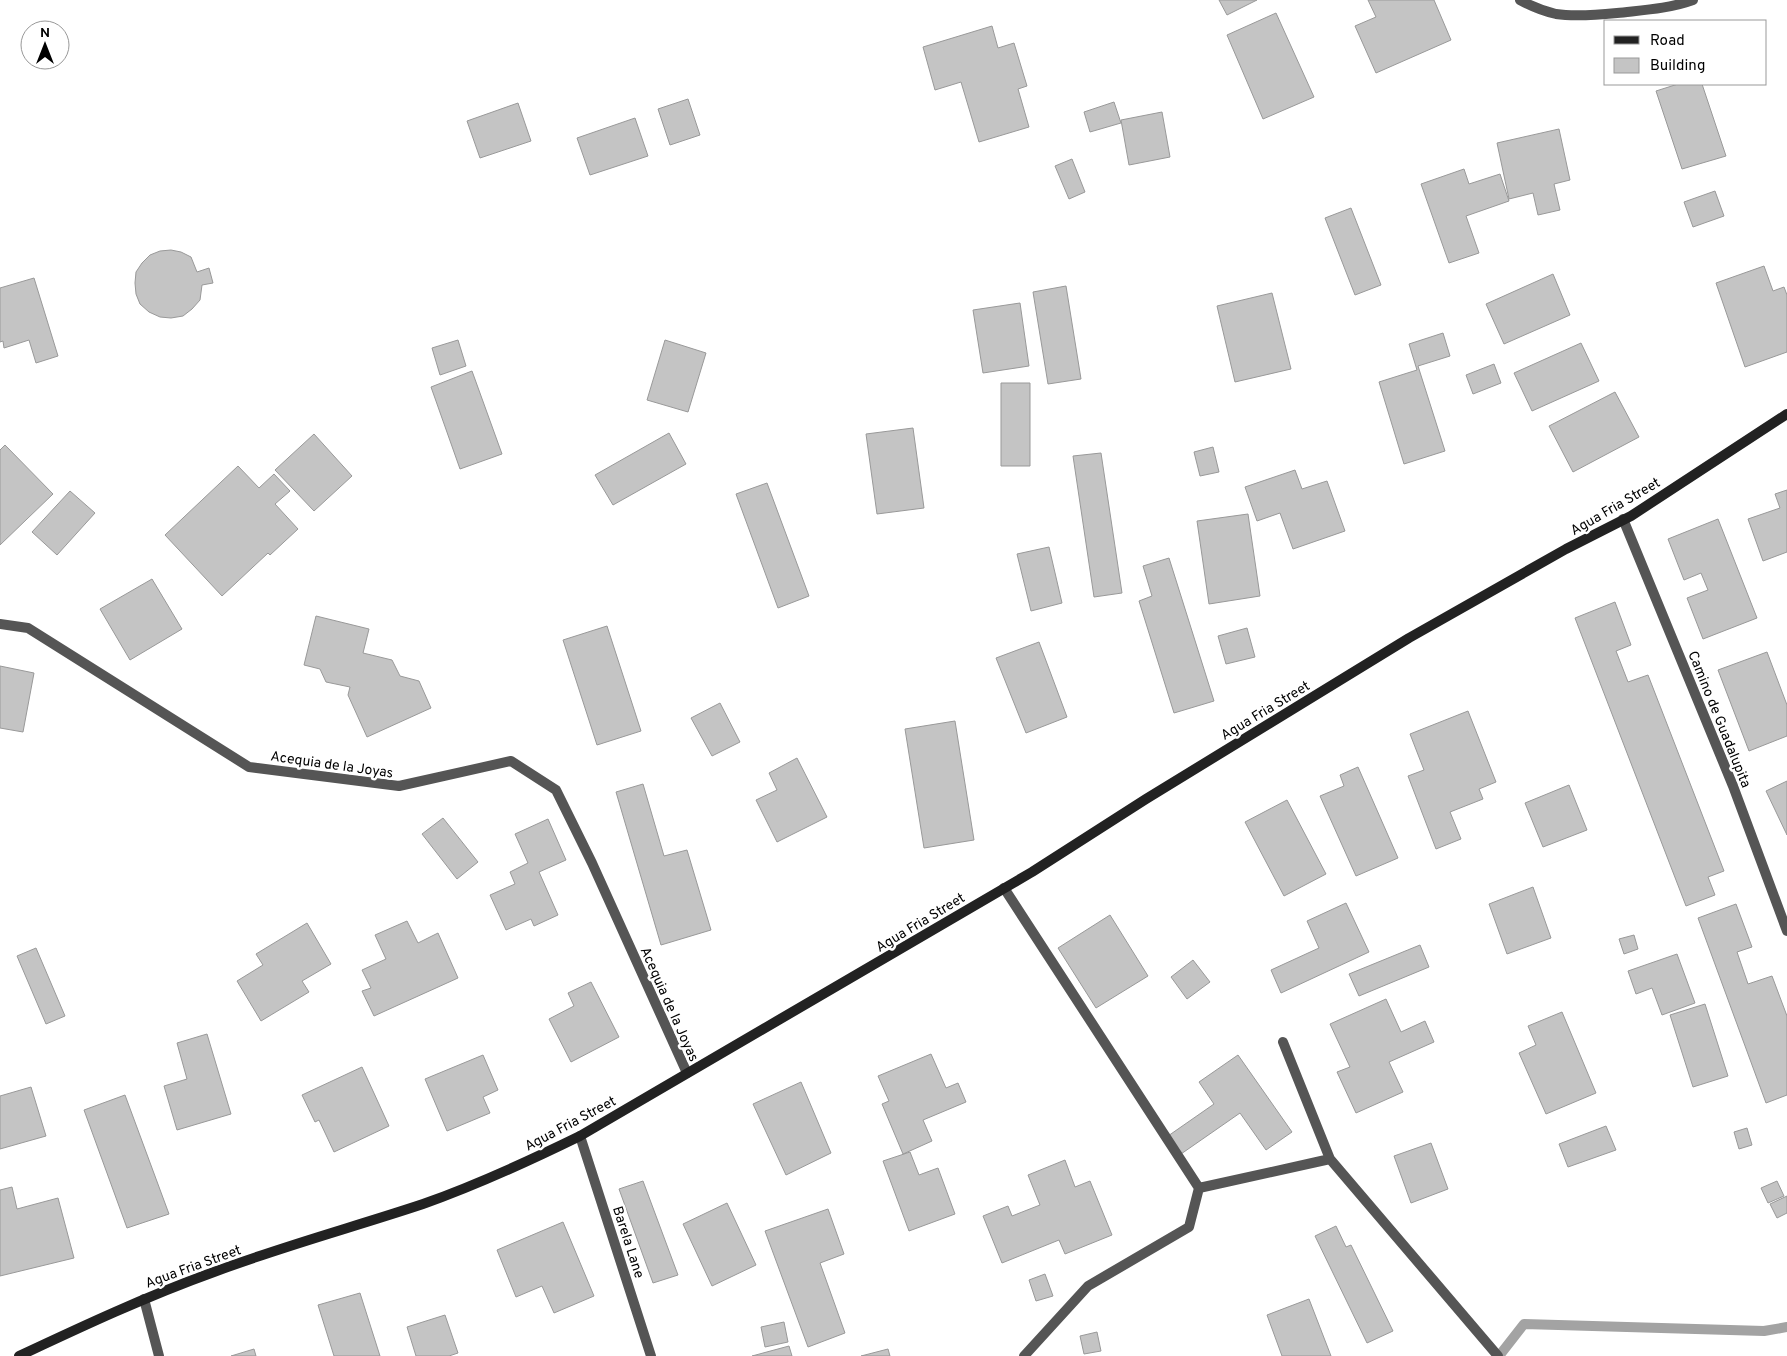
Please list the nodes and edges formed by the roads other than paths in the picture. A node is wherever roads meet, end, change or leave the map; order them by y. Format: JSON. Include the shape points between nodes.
{"nodes":[{"id":1,"x":1520,"y":0,"type":"edge"},
{"id":2,"x":1693,"y":0,"type":"edge"},
{"id":3,"x":1787,"y":414,"type":"edge"},
{"id":4,"x":1623,"y":519,"type":"junction"},
{"id":5,"x":0,"y":624,"type":"edge"},
{"id":6,"x":1004,"y":888,"type":"junction"},
{"id":7,"x":1787,"y":931,"type":"edge"},
{"id":8,"x":1283,"y":1042,"type":"dead end"},
{"id":9,"x":687,"y":1073,"type":"junction"},
{"id":10,"x":580,"y":1136,"type":"junction"},
{"id":11,"x":1330,"y":1159,"type":"junction"},
{"id":12,"x":1199,"y":1188,"type":"junction"},
{"id":13,"x":144,"y":1299,"type":"junction"},
{"id":14,"x":19,"y":1356,"type":"edge"},
{"id":15,"x":159,"y":1356,"type":"edge"},
{"id":16,"x":651,"y":1356,"type":"edge"},
{"id":17,"x":1024,"y":1356,"type":"edge"},
{"id":18,"x":1498,"y":1356,"type":"edge"}],
"edges":[{"from":1,"to":2,"type":"street","via":[[1557,14],[1593,15],[1660,9]]},
{"from":3,"to":4,"type":"street","name":"Agua Fria Street"},
{"from":4,"to":6,"type":"street","name":"Agua Fria Street","via":[[1409,638]]},
{"from":4,"to":7,"type":"street","name":"Camino de Guadalupita","via":[[1733,786]]},
{"from":5,"to":9,"type":"street","name":"Acequia de la Joyas","via":[[28,628],[249,767],[399,786],[511,761],[556,790]]},
{"from":6,"to":9,"type":"street","name":"Agua Fria Street"},
{"from":6,"to":12,"type":"street"},
{"from":8,"to":11,"type":"street"},
{"from":9,"to":10,"type":"street","name":"Agua Fria Street"},
{"from":10,"to":13,"type":"street","name":"Agua Fria Street","via":[[519,1166],[424,1203],[241,1262]]},
{"from":10,"to":16,"type":"street","name":"Barela Lane"},
{"from":11,"to":12,"type":"street"},
{"from":11,"to":18,"type":"street"},
{"from":12,"to":17,"type":"street","via":[[1189,1227],[1088,1286]]},
{"from":13,"to":14,"type":"street","name":"Agua Fria Street"},
{"from":13,"to":15,"type":"street"}]}
